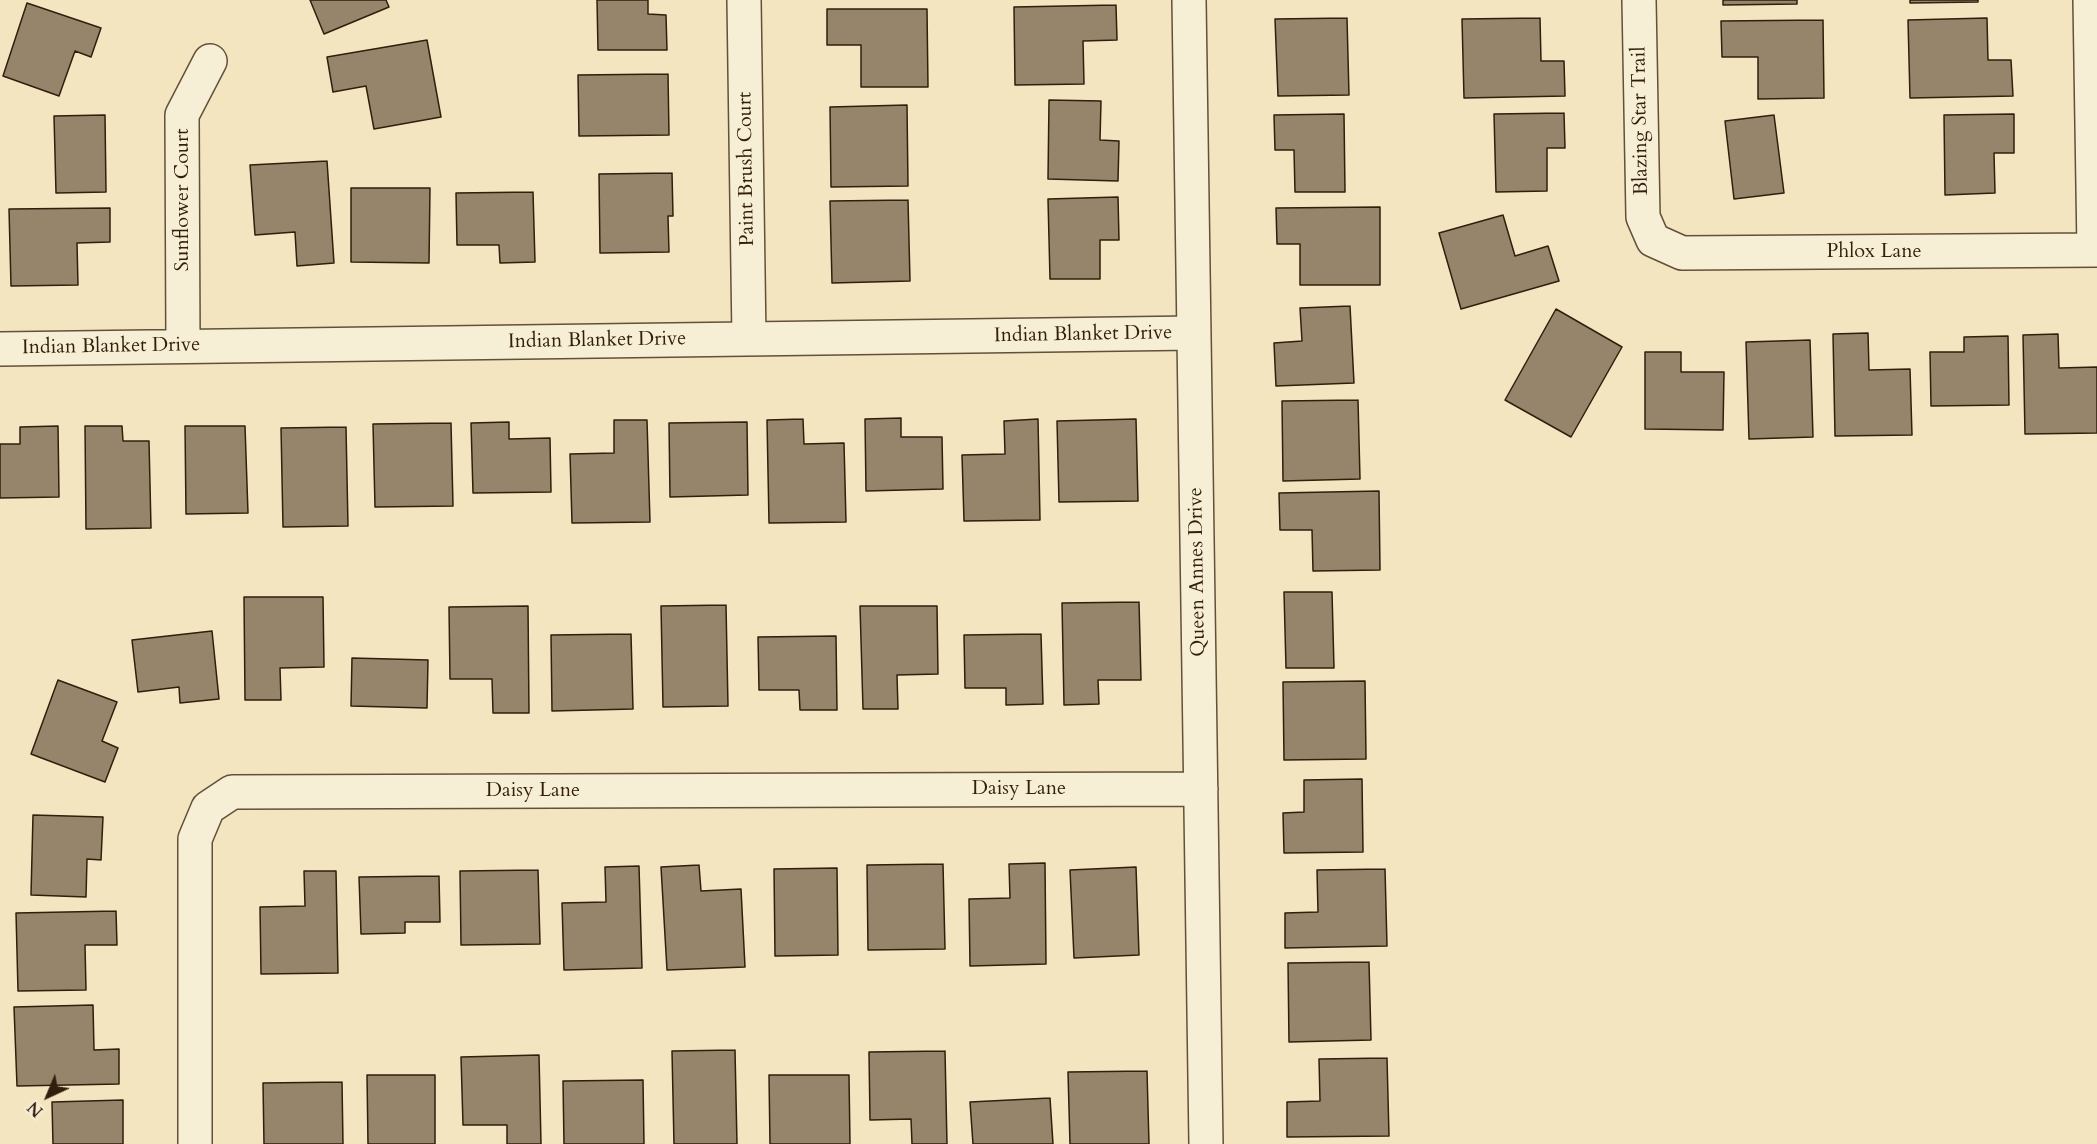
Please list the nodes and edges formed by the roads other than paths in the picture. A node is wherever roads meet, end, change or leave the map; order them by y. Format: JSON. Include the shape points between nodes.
{"nodes":[{"id":1,"x":744,"y":0,"type":"edge"},
{"id":2,"x":1189,"y":0,"type":"edge"},
{"id":3,"x":1639,"y":0,"type":"edge"},
{"id":4,"x":2090,"y":0,"type":"edge"},
{"id":5,"x":210,"y":61,"type":"dead end"},
{"id":6,"x":1653,"y":240,"type":"joint"},
{"id":7,"x":2096,"y":250,"type":"edge"},
{"id":8,"x":1194,"y":333,"type":"junction"},
{"id":9,"x":749,"y":339,"type":"junction"},
{"id":10,"x":183,"y":346,"type":"junction"},
{"id":11,"x":0,"y":349,"type":"edge"},
{"id":12,"x":1201,"y":789,"type":"junction"},
{"id":13,"x":195,"y":1144,"type":"edge"},
{"id":14,"x":1206,"y":1144,"type":"edge"}],
"edges":[{"from":1,"to":9,"type":"street","name":"Paint Brush Court"},
{"from":2,"to":8,"type":"street","name":"Queen Annes Drive"},
{"from":3,"to":6,"type":"street","name":"Blazing Star Trail","via":[[1643,217]]},
{"from":4,"to":7,"type":"street"},
{"from":5,"to":10,"type":"street","name":"Sunflower Court","via":[[182,115]]},
{"from":6,"to":7,"type":"street","name":"Phlox Lane","via":[[1682,253]]},
{"from":8,"to":9,"type":"street","name":"Indian Blanket Drive"},
{"from":8,"to":12,"type":"street","name":"Queen Annes Drive"},
{"from":9,"to":10,"type":"street","name":"Indian Blanket Drive"},
{"from":10,"to":11,"type":"street","name":"Indian Blanket Drive"},
{"from":12,"to":13,"type":"street","name":"Daisy Lane","via":[[232,792],[208,808],[195,839]]},
{"from":12,"to":14,"type":"street","name":"Queen Annes Drive"}]}
